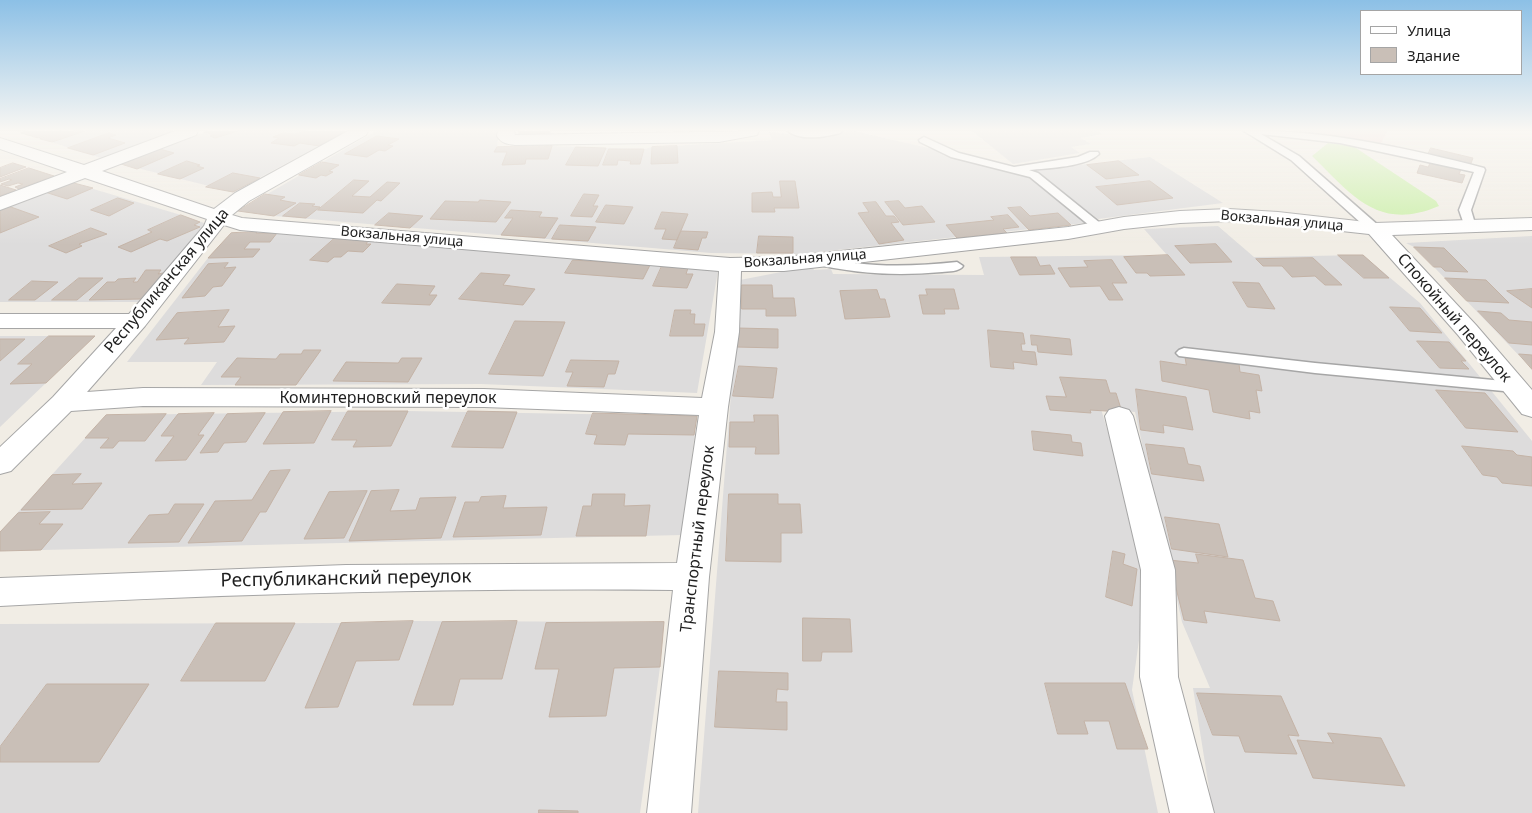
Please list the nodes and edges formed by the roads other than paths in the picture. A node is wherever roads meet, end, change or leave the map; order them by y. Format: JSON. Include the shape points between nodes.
{"nodes":[{"id":1,"x":79,"y":169,"type":"edge"},
{"id":2,"x":90,"y":169,"type":"edge"},
{"id":3,"x":292,"y":169,"type":"edge"},
{"id":4,"x":1015,"y":169,"type":"edge"},
{"id":5,"x":1307,"y":169,"type":"edge"},
{"id":6,"x":1475,"y":169,"type":"edge"},
{"id":7,"x":85,"y":171,"type":"junction"},
{"id":8,"x":0,"y":204,"type":"edge"},
{"id":9,"x":219,"y":215,"type":"junction"},
{"id":10,"x":1532,"y":224,"type":"edge"},
{"id":11,"x":1099,"y":227,"type":"junction"},
{"id":12,"x":1470,"y":227,"type":"junction"},
{"id":13,"x":1375,"y":229,"type":"junction"},
{"id":14,"x":816,"y":260,"type":"junction"},
{"id":15,"x":730,"y":265,"type":"junction"},
{"id":16,"x":957,"y":266,"type":"dead end"},
{"id":17,"x":0,"y":321,"type":"edge"},
{"id":18,"x":136,"y":321,"type":"junction"},
{"id":19,"x":1184,"y":353,"type":"dead end"},
{"id":20,"x":1514,"y":387,"type":"junction"},
{"id":21,"x":62,"y":403,"type":"junction"},
{"id":22,"x":714,"y":407,"type":"junction"},
{"id":23,"x":1532,"y":408,"type":"edge"},
{"id":24,"x":1118,"y":416,"type":"dead end"},
{"id":25,"x":0,"y":464,"type":"edge"},
{"id":26,"x":692,"y":577,"type":"junction"},
{"id":27,"x":0,"y":592,"type":"edge"},
{"id":28,"x":668,"y":813,"type":"edge"},
{"id":29,"x":1192,"y":813,"type":"edge"}],
"edges":[{"from":1,"to":7,"type":"street","name":"Вокзальная улица"},
{"from":2,"to":7,"type":"street"},
{"from":3,"to":9,"type":"street","name":"Республиканская улица","via":[[242,197]]},
{"from":4,"to":11,"type":"lane","via":[[1034,175]]},
{"from":5,"to":13,"type":"lane"},
{"from":6,"to":12,"type":"lane","via":[[1480,170],[1465,210]]},
{"from":7,"to":8,"type":"street"},
{"from":7,"to":9,"type":"street","name":"Вокзальная улица"},
{"from":9,"to":15,"type":"street","name":"Вокзальная улица","via":[[240,224]]},
{"from":9,"to":18,"type":"street","name":"Республиканская улица","via":[[214,228]]},
{"from":10,"to":12,"type":"street","name":"Вокзальная улица"},
{"from":11,"to":13,"type":"street","name":"Вокзальная улица","via":[[1180,217],[1229,215]]},
{"from":11,"to":14,"type":"street","name":"Вокзальная улица"},
{"from":12,"to":13,"type":"street","name":"Вокзальная улица"},
{"from":13,"to":20,"type":"street","name":"Спокойный переулок"},
{"from":14,"to":15,"type":"street","name":"Вокзальная улица"},
{"from":14,"to":16,"type":"lane","via":[[871,271]]},
{"from":15,"to":22,"type":"street","name":"Транспортный переулок","via":[[727,332]]},
{"from":17,"to":18,"type":"street"},
{"from":18,"to":21,"type":"street","name":"Республиканская улица"},
{"from":19,"to":20,"type":"lane"},
{"from":20,"to":23,"type":"street","name":"Спокойный переулок"},
{"from":21,"to":22,"type":"street","name":"Коминтерновский переулок","via":[[143,397],[484,398]]},
{"from":21,"to":25,"type":"street","name":"Республиканская улица"},
{"from":22,"to":26,"type":"street","name":"Транспортный переулок"},
{"from":24,"to":29,"type":"street","via":[[1158,570],[1159,677]]},
{"from":26,"to":27,"type":"street","name":"Республиканский переулок","via":[[554,575],[157,583]]},
{"from":26,"to":28,"type":"street","name":"Транспортный переулок"}]}
